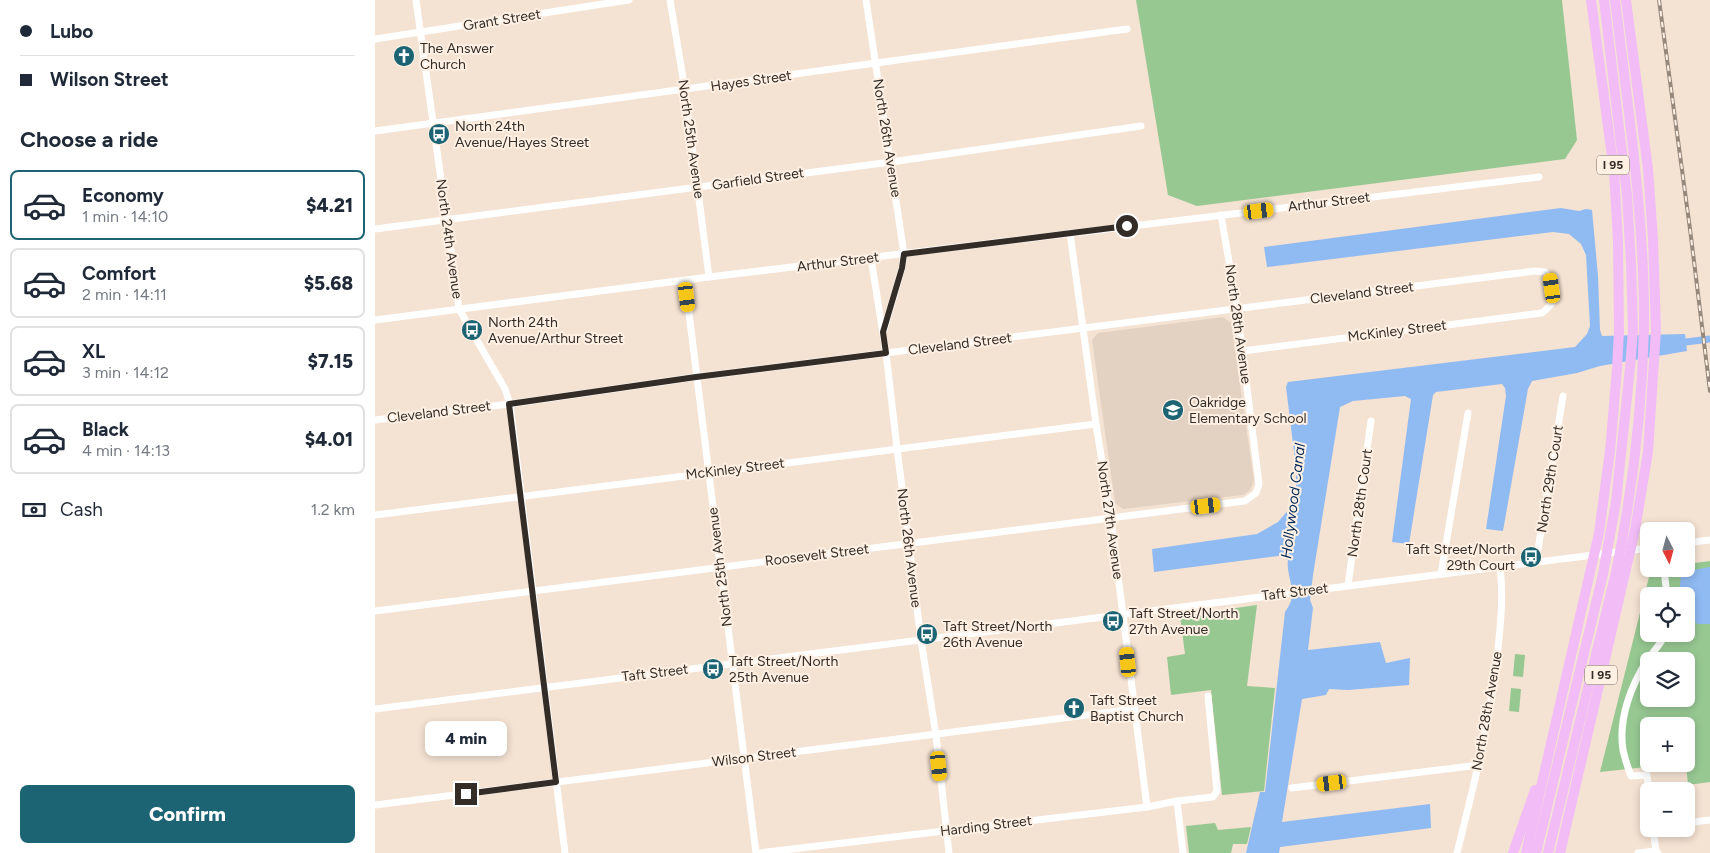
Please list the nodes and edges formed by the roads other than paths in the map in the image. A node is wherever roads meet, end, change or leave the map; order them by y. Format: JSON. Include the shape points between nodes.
{"nodes":[{"id":1,"x":417,"y":0,"type":"edge"},
{"id":2,"x":629,"y":0,"type":"edge"},
{"id":3,"x":670,"y":0,"type":"edge"},
{"id":4,"x":866,"y":0,"type":"edge"},
{"id":5,"x":1591,"y":0,"type":"edge"},
{"id":6,"x":1603,"y":0,"type":"edge"},
{"id":7,"x":1615,"y":0,"type":"edge"},
{"id":8,"x":1626,"y":0,"type":"edge"},
{"id":9,"x":1127,"y":29,"type":"dead end"},
{"id":10,"x":421,"y":33,"type":"junction"},
{"id":11,"x":375,"y":39,"type":"edge"},
{"id":12,"x":875,"y":64,"type":"junction"},
{"id":13,"x":685,"y":90,"type":"junction"},
{"id":14,"x":433,"y":123,"type":"junction"},
{"id":15,"x":1141,"y":126,"type":"dead end"},
{"id":16,"x":375,"y":131,"type":"edge"},
{"id":17,"x":891,"y":162,"type":"junction"},
{"id":18,"x":1539,"y":177,"type":"dead end"},
{"id":19,"x":697,"y":188,"type":"junction"},
{"id":20,"x":1221,"y":215,"type":"junction"},
{"id":21,"x":446,"y":219,"type":"junction"},
{"id":22,"x":375,"y":229,"type":"edge"},
{"id":23,"x":1070,"y":233,"type":"junction"},
{"id":24,"x":904,"y":254,"type":"junction"},
{"id":25,"x":871,"y":258,"type":"junction"},
{"id":26,"x":709,"y":277,"type":"junction"},
{"id":27,"x":685,"y":281,"type":"junction"},
{"id":28,"x":1551,"y":306,"type":"joint"},
{"id":29,"x":1237,"y":308,"type":"junction"},
{"id":30,"x":459,"y":309,"type":"junction"},
{"id":31,"x":375,"y":320,"type":"edge"},
{"id":32,"x":1083,"y":328,"type":"junction"},
{"id":33,"x":883,"y":332,"type":"junction"},
{"id":34,"x":1242,"y":351,"type":"junction"},
{"id":35,"x":886,"y":353,"type":"junction"},
{"id":36,"x":696,"y":377,"type":"junction"},
{"id":37,"x":1563,"y":396,"type":"dead end"},
{"id":38,"x":509,"y":404,"type":"junction"},
{"id":39,"x":1468,"y":413,"type":"dead end"},
{"id":40,"x":375,"y":420,"type":"edge"},
{"id":41,"x":1371,"y":421,"type":"dead end"},
{"id":42,"x":1096,"y":424,"type":"junction"},
{"id":43,"x":897,"y":448,"type":"junction"},
{"id":44,"x":709,"y":472,"type":"junction"},
{"id":45,"x":1256,"y":493,"type":"joint"},
{"id":46,"x":521,"y":496,"type":"junction"},
{"id":47,"x":375,"y":515,"type":"edge"},
{"id":48,"x":1111,"y":518,"type":"junction"},
{"id":49,"x":1710,"y":540,"type":"edge"},
{"id":50,"x":1695,"y":541,"type":"edge"},
{"id":51,"x":909,"y":543,"type":"junction"},
{"id":52,"x":1640,"y":549,"type":"edge"},
{"id":53,"x":1536,"y":562,"type":"junction"},
{"id":54,"x":719,"y":568,"type":"junction"},
{"id":55,"x":1500,"y":568,"type":"junction"},
{"id":56,"x":1621,"y":572,"type":"junction"},
{"id":57,"x":1441,"y":574,"type":"junction"},
{"id":58,"x":1348,"y":585,"type":"junction"},
{"id":59,"x":532,"y":591,"type":"junction"},
{"id":60,"x":375,"y":611,"type":"edge"},
{"id":61,"x":1123,"y":613,"type":"junction"},
{"id":62,"x":921,"y":640,"type":"junction"},
{"id":63,"x":1661,"y":642,"type":"edge"},
{"id":64,"x":732,"y":663,"type":"junction"},
{"id":65,"x":544,"y":687,"type":"junction"},
{"id":66,"x":1208,"y":696,"type":"dead end"},
{"id":67,"x":375,"y":709,"type":"edge"},
{"id":68,"x":1134,"y":709,"type":"junction"},
{"id":69,"x":936,"y":735,"type":"junction"},
{"id":70,"x":744,"y":758,"type":"junction"},
{"id":71,"x":1479,"y":765,"type":"junction"},
{"id":72,"x":1544,"y":771,"type":"junction"},
{"id":73,"x":1576,"y":778,"type":"junction"},
{"id":74,"x":556,"y":782,"type":"junction"},
{"id":75,"x":1648,"y":782,"type":"edge"},
{"id":76,"x":1292,"y":788,"type":"dead end"},
{"id":77,"x":1177,"y":801,"type":"junction"},
{"id":78,"x":375,"y":805,"type":"edge"},
{"id":79,"x":1147,"y":807,"type":"junction"},
{"id":80,"x":1710,"y":820,"type":"edge"},
{"id":81,"x":1695,"y":822,"type":"edge"},
{"id":82,"x":946,"y":830,"type":"junction"},
{"id":83,"x":1654,"y":837,"type":"edge"},
{"id":84,"x":1657,"y":852,"type":"edge"},
{"id":85,"x":565,"y":853,"type":"edge"},
{"id":86,"x":757,"y":853,"type":"edge"},
{"id":87,"x":949,"y":853,"type":"edge"},
{"id":88,"x":1183,"y":853,"type":"edge"},
{"id":89,"x":1457,"y":853,"type":"edge"},
{"id":90,"x":1513,"y":853,"type":"edge"},
{"id":91,"x":1526,"y":853,"type":"edge"},
{"id":92,"x":1536,"y":853,"type":"edge"},
{"id":93,"x":1548,"y":853,"type":"edge"},
{"id":94,"x":1560,"y":853,"type":"edge"},
{"id":95,"x":1565,"y":853,"type":"edge"},
{"id":96,"x":1637,"y":853,"type":"edge"}],
"edges":[{"from":1,"to":10,"type":"street","name":"North 24th Avenue"},
{"from":2,"to":10,"type":"street","name":"Grant Street"},
{"from":3,"to":13,"type":"street","name":"North 25th Avenue"},
{"from":4,"to":12,"type":"street","name":"North 26th Avenue"},
{"from":5,"to":72,"type":"highway","number":"I 95","via":[[1613,171],[1618,241],[1617,369],[1599,533]]},
{"from":6,"to":92,"type":"highway","via":[[1627,195],[1633,330],[1611,534]]},
{"from":7,"to":56,"type":"highway","via":[[1639,210],[1643,329],[1636,442]]},
{"from":8,"to":56,"type":"highway","number":"I 95","via":[[1649,169],[1656,330],[1647,452],[1635,530]]},
{"from":9,"to":12,"type":"street","name":"Hayes Street"},
{"from":10,"to":11,"type":"street","name":"Grant Street"},
{"from":10,"to":14,"type":"street","name":"North 24th Avenue"},
{"from":12,"to":13,"type":"street","name":"Hayes Street"},
{"from":12,"to":17,"type":"street","name":"North 26th Avenue"},
{"from":13,"to":14,"type":"street","name":"Hayes Street"},
{"from":13,"to":19,"type":"street","name":"North 25th Avenue"},
{"from":14,"to":16,"type":"street","name":"Hayes Street"},
{"from":14,"to":21,"type":"street","name":"North 24th Avenue"},
{"from":15,"to":17,"type":"street","name":"Garfield Street"},
{"from":17,"to":19,"type":"street","name":"Garfield Street"},
{"from":17,"to":24,"type":"street","name":"North 26th Avenue"},
{"from":18,"to":20,"type":"street","name":"Arthur Street"},
{"from":19,"to":21,"type":"street","name":"Garfield Street"},
{"from":19,"to":26,"type":"street","name":"North 25th Avenue"},
{"from":20,"to":23,"type":"street","name":"Arthur Street"},
{"from":20,"to":29,"type":"street","name":"North 28th Avenue"},
{"from":21,"to":22,"type":"street","name":"Garfield Street"},
{"from":21,"to":30,"type":"street","name":"North 24th Avenue"},
{"from":23,"to":24,"type":"street","name":"Arthur Street"},
{"from":23,"to":32,"type":"street","name":"North 27th Avenue"},
{"from":24,"to":25,"type":"street","name":"Arthur Street"},
{"from":24,"to":33,"type":"street","name":"North 26th Avenue"},
{"from":25,"to":26,"type":"street","name":"Arthur Street"},
{"from":25,"to":33,"type":"street","name":"North 26th Avenue"},
{"from":26,"to":27,"type":"street","name":"Arthur Street"},
{"from":27,"to":30,"type":"street","name":"Arthur Street"},
{"from":27,"to":36,"type":"street","name":"North 25th Avenue"},
{"from":28,"to":29,"type":"street","name":"Cleveland Street","via":[[1550,277],[1545,272],[1535,271]]},
{"from":28,"to":34,"type":"street","name":"McKinley Street","via":[[1542,313]]},
{"from":29,"to":32,"type":"street","name":"Cleveland Street"},
{"from":29,"to":34,"type":"street","name":"North 28th Avenue"},
{"from":30,"to":31,"type":"street","name":"Arthur Street"},
{"from":30,"to":38,"type":"street","name":"North 24th Avenue","via":[[505,389]]},
{"from":32,"to":35,"type":"street","name":"Cleveland Street"},
{"from":32,"to":42,"type":"street","name":"North 27th Avenue"},
{"from":33,"to":35,"type":"street","name":"North 26th Avenue"},
{"from":34,"to":45,"type":"street","name":"North 28th Avenue","via":[[1259,484]]},
{"from":35,"to":36,"type":"street","name":"Cleveland Street"},
{"from":35,"to":43,"type":"street","name":"North 26th Avenue"},
{"from":36,"to":38,"type":"street","name":"Cleveland Street"},
{"from":36,"to":44,"type":"street","name":"North 25th Avenue"},
{"from":37,"to":53,"type":"street","name":"North 29th Court"},
{"from":38,"to":40,"type":"street","name":"Cleveland Street"},
{"from":38,"to":46,"type":"street","name":"North 24th Avenue"},
{"from":39,"to":57,"type":"street"},
{"from":41,"to":58,"type":"street","name":"North 28th Court"},
{"from":42,"to":43,"type":"street","name":"McKinley Street"},
{"from":42,"to":48,"type":"street","name":"North 27th Avenue"},
{"from":43,"to":44,"type":"street","name":"McKinley Street"},
{"from":43,"to":51,"type":"street","name":"North 26th Avenue"},
{"from":44,"to":46,"type":"street","name":"McKinley Street"},
{"from":44,"to":54,"type":"street","name":"North 25th Avenue"},
{"from":45,"to":48,"type":"street","name":"Roosevelt Street","via":[[1245,501]]},
{"from":46,"to":47,"type":"street","name":"McKinley Street"},
{"from":46,"to":59,"type":"street","name":"North 24th Avenue"},
{"from":48,"to":51,"type":"street","name":"Roosevelt Street"},
{"from":48,"to":61,"type":"street","name":"North 27th Avenue"},
{"from":49,"to":50,"type":"street"},
{"from":51,"to":54,"type":"street","name":"Roosevelt Street"},
{"from":51,"to":62,"type":"street","name":"North 26th Avenue"},
{"from":52,"to":53,"type":"street","name":"Taft Street"},
{"from":53,"to":55,"type":"street","name":"Taft Street"},
{"from":54,"to":59,"type":"street","name":"Roosevelt Street"},
{"from":54,"to":64,"type":"street","name":"North 25th Avenue"},
{"from":55,"to":57,"type":"street","name":"Taft Street"},
{"from":55,"to":71,"type":"street","name":"North 28th Avenue","via":[[1499,637],[1493,692]]},
{"from":56,"to":73,"type":"highway","number":"I 95"},
{"from":56,"to":93,"type":"highway"},
{"from":57,"to":58,"type":"street","name":"Taft Street"},
{"from":58,"to":61,"type":"street","name":"Taft Street"},
{"from":59,"to":60,"type":"street","name":"Roosevelt Street"},
{"from":59,"to":65,"type":"street","name":"North 24th Avenue"},
{"from":61,"to":62,"type":"street","name":"Taft Street"},
{"from":61,"to":68,"type":"street","name":"North 27th Avenue"},
{"from":62,"to":64,"type":"street","name":"Taft Street"},
{"from":62,"to":69,"type":"street","name":"North 26th Avenue"},
{"from":63,"to":75,"type":"street","via":[[1634,686],[1622,733],[1631,776],[1647,775]]},
{"from":64,"to":65,"type":"street","name":"Taft Street"},
{"from":64,"to":70,"type":"street","name":"North 25th Avenue"},
{"from":65,"to":67,"type":"street","name":"Taft Street"},
{"from":65,"to":74,"type":"street","name":"North 24th Avenue"},
{"from":66,"to":77,"type":"street","name":"Harding Street","via":[[1217,791],[1213,797]]},
{"from":68,"to":69,"type":"street","name":"Wilson Street"},
{"from":68,"to":79,"type":"street","name":"North 27th Avenue"},
{"from":69,"to":70,"type":"street","name":"Wilson Street"},
{"from":69,"to":82,"type":"street","name":"North 26th Avenue"},
{"from":70,"to":74,"type":"street","name":"Wilson Street"},
{"from":70,"to":86,"type":"street","name":"North 25th Avenue"},
{"from":71,"to":76,"type":"street"},
{"from":71,"to":89,"type":"street","name":"North 28th Avenue"},
{"from":72,"to":90,"type":"highway"},
{"from":72,"to":91,"type":"highway","number":"I 95"},
{"from":73,"to":94,"type":"highway","number":"I 95"},
{"from":73,"to":95,"type":"highway"},
{"from":74,"to":78,"type":"street","name":"Wilson Street"},
{"from":74,"to":85,"type":"street","name":"North 24th Avenue"},
{"from":77,"to":79,"type":"street","name":"Harding Street"},
{"from":77,"to":88,"type":"street"},
{"from":79,"to":82,"type":"street","name":"Harding Street"},
{"from":80,"to":81,"type":"street"},
{"from":82,"to":86,"type":"street","name":"Harding Street"},
{"from":82,"to":87,"type":"street","name":"North 26th Avenue"},
{"from":83,"to":84,"type":"street"},
{"from":84,"to":96,"type":"street"}]}
